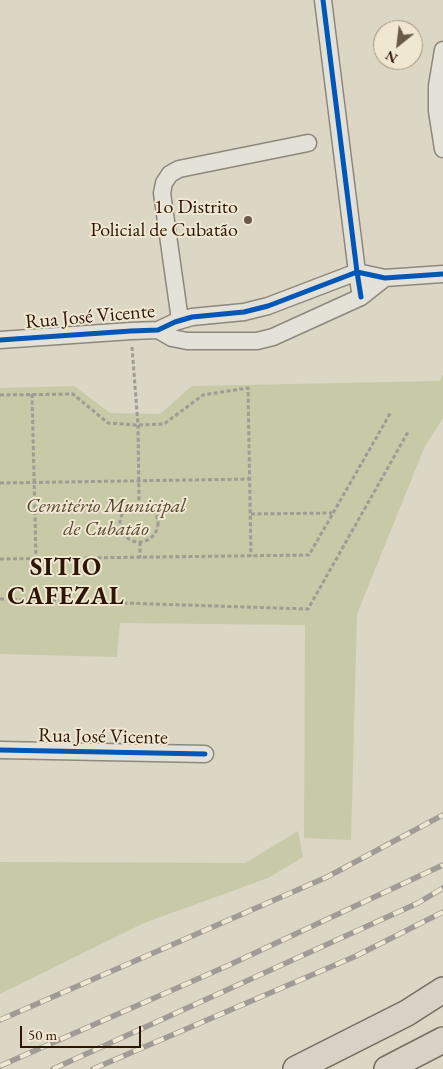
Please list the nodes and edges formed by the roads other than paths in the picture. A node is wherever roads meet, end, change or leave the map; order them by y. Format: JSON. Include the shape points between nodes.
{"nodes":[{"id":1,"x":323,"y":0,"type":"edge"},
{"id":2,"x":443,"y":50,"type":"edge"},
{"id":3,"x":308,"y":143,"type":"dead end"},
{"id":4,"x":443,"y":149,"type":"edge"},
{"id":5,"x":357,"y":272,"type":"junction"},
{"id":6,"x":443,"y":274,"type":"edge"},
{"id":7,"x":385,"y":278,"type":"junction"},
{"id":8,"x":361,"y":298,"type":"junction"},
{"id":9,"x":180,"y":320,"type":"junction"},
{"id":10,"x":158,"y":330,"type":"junction"},
{"id":11,"x":0,"y":340,"type":"edge"},
{"id":12,"x":0,"y":750,"type":"edge"},
{"id":13,"x":205,"y":754,"type":"dead end"},
{"id":14,"x":443,"y":990,"type":"edge"},
{"id":15,"x":443,"y":1040,"type":"edge"},
{"id":16,"x":296,"y":1069,"type":"edge"},
{"id":17,"x":387,"y":1069,"type":"edge"}],
"edges":[{"from":1,"to":5,"type":"street"},
{"from":2,"to":4,"type":"street","via":[[437,111]]},
{"from":3,"to":9,"type":"street","via":[[179,169],[170,174],[162,193]]},
{"from":5,"to":7,"type":"street"},
{"from":5,"to":8,"type":"street"},
{"from":5,"to":9,"type":"street","name":"Rua José Vicente","via":[[268,306]]},
{"from":6,"to":7,"type":"street"},
{"from":7,"to":8,"type":"street","name":"Rua José Vicente"},
{"from":8,"to":10,"type":"street","name":"Rua José Vicente","via":[[257,340],[187,342]]},
{"from":9,"to":10,"type":"street","name":"Rua José Vicente"},
{"from":10,"to":11,"type":"street","name":"Rua José Vicente"},
{"from":12,"to":13,"type":"street","name":"Rua José Vicente"},
{"from":14,"to":16,"type":"highway","via":[[407,1013]]},
{"from":15,"to":17,"type":"highway"}]}
